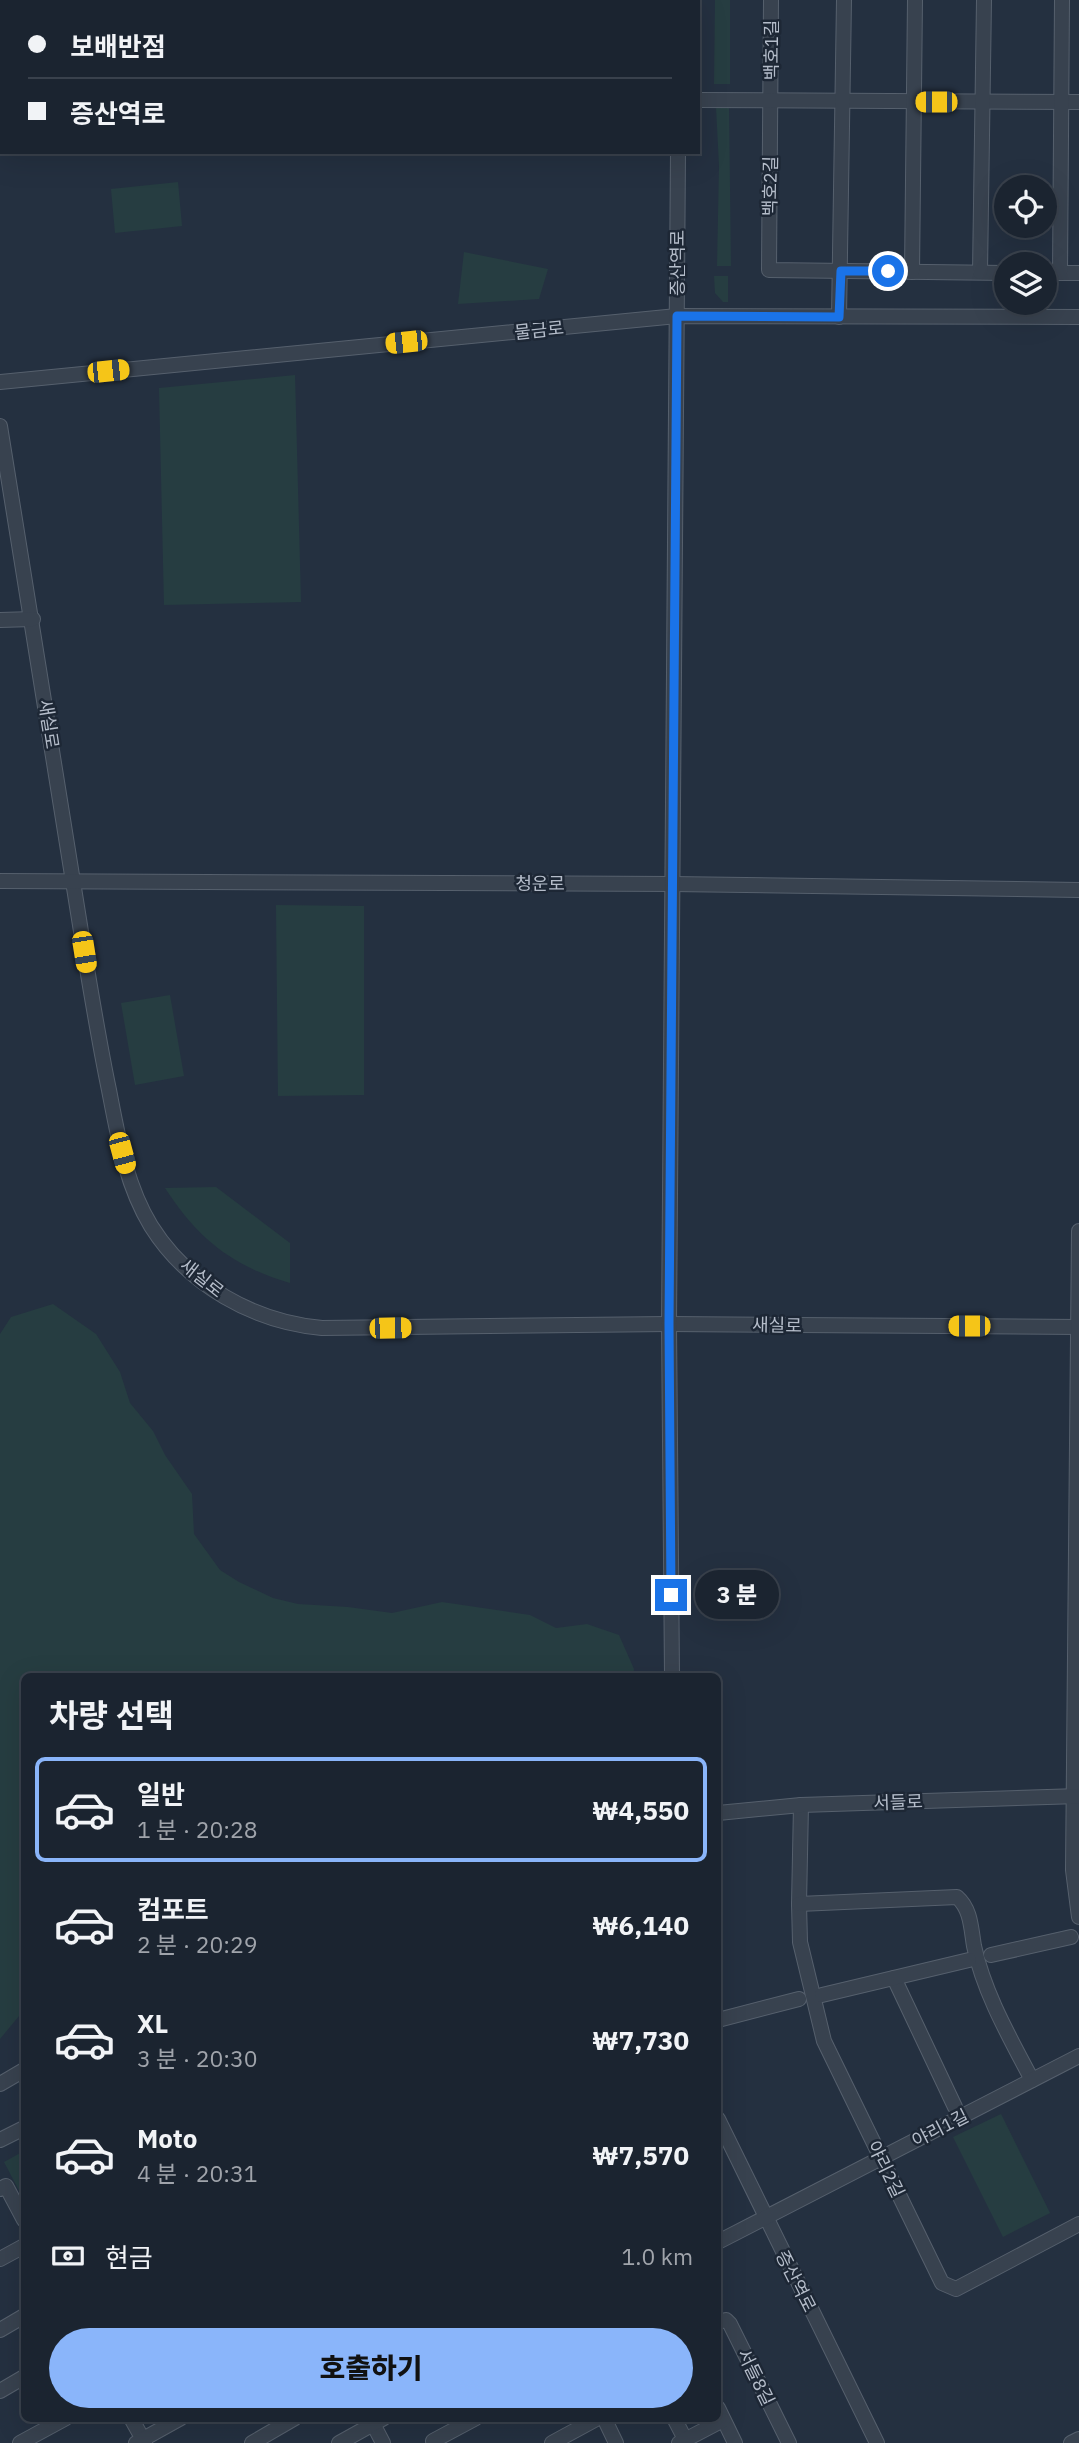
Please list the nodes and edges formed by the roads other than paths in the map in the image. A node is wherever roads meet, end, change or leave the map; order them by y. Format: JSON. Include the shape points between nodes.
{"nodes":[{"id":1,"x":771,"y":0,"type":"edge"},
{"id":2,"x":844,"y":0,"type":"edge"},
{"id":3,"x":915,"y":0,"type":"edge"},
{"id":4,"x":984,"y":0,"type":"edge"},
{"id":5,"x":1062,"y":0,"type":"edge"},
{"id":6,"x":700,"y":100,"type":"edge"},
{"id":7,"x":771,"y":101,"type":"junction"},
{"id":8,"x":842,"y":101,"type":"junction"},
{"id":9,"x":913,"y":102,"type":"junction"},
{"id":10,"x":982,"y":102,"type":"junction"},
{"id":11,"x":1060,"y":102,"type":"junction"},
{"id":12,"x":1079,"y":103,"type":"edge"},
{"id":13,"x":678,"y":154,"type":"edge"},
{"id":14,"x":1053,"y":252,"type":"edge"},
{"id":15,"x":841,"y":271,"type":"junction"},
{"id":16,"x":912,"y":272,"type":"junction"},
{"id":17,"x":979,"y":272,"type":"junction"},
{"id":18,"x":994,"y":272,"type":"edge"},
{"id":19,"x":1057,"y":273,"type":"edge"},
{"id":20,"x":1079,"y":273,"type":"edge"},
{"id":21,"x":677,"y":316,"type":"junction"},
{"id":22,"x":839,"y":317,"type":"junction"},
{"id":23,"x":1079,"y":317,"type":"edge"},
{"id":24,"x":0,"y":382,"type":"edge"},
{"id":25,"x":0,"y":426,"type":"edge"},
{"id":26,"x":0,"y":620,"type":"edge"},
{"id":27,"x":33,"y":620,"type":"junction"},
{"id":28,"x":0,"y":881,"type":"edge"},
{"id":29,"x":73,"y":881,"type":"junction"},
{"id":30,"x":672,"y":884,"type":"junction"},
{"id":31,"x":1079,"y":890,"type":"edge"},
{"id":32,"x":1079,"y":1231,"type":"edge"},
{"id":33,"x":669,"y":1324,"type":"junction"},
{"id":34,"x":1079,"y":1327,"type":"edge"},
{"id":35,"x":672,"y":1673,"type":"edge"},
{"id":36,"x":1077,"y":1796,"type":"edge"},
{"id":37,"x":802,"y":1805,"type":"junction"},
{"id":38,"x":721,"y":1813,"type":"edge"},
{"id":39,"x":799,"y":1904,"type":"junction"},
{"id":40,"x":1079,"y":1917,"type":"edge"},
{"id":41,"x":1071,"y":1937,"type":"dead end"},
{"id":42,"x":991,"y":1955,"type":"dead end"},
{"id":43,"x":969,"y":1960,"type":"dead end"},
{"id":44,"x":894,"y":1978,"type":"junction"},
{"id":45,"x":822,"y":1995,"type":"dead end"},
{"id":46,"x":799,"y":1999,"type":"dead end"},
{"id":47,"x":721,"y":2019,"type":"edge"},
{"id":48,"x":1079,"y":2056,"type":"edge"},
{"id":49,"x":21,"y":2072,"type":"edge"},
{"id":50,"x":1032,"y":2080,"type":"junction"},
{"id":51,"x":0,"y":2084,"type":"edge"},
{"id":52,"x":955,"y":2107,"type":"dead end"},
{"id":53,"x":721,"y":2125,"type":"edge"},
{"id":54,"x":21,"y":2130,"type":"edge"},
{"id":55,"x":0,"y":2140,"type":"edge"},
{"id":56,"x":881,"y":2158,"type":"junction"},
{"id":57,"x":0,"y":2189,"type":"edge"},
{"id":58,"x":21,"y":2214,"type":"edge"},
{"id":59,"x":764,"y":2218,"type":"junction"},
{"id":60,"x":1079,"y":2224,"type":"edge"},
{"id":61,"x":721,"y":2240,"type":"edge"},
{"id":62,"x":21,"y":2248,"type":"edge"},
{"id":63,"x":0,"y":2259,"type":"edge"},
{"id":64,"x":21,"y":2318,"type":"edge"},
{"id":65,"x":721,"y":2321,"type":"edge"},
{"id":66,"x":0,"y":2330,"type":"edge"},
{"id":67,"x":21,"y":2379,"type":"edge"},
{"id":68,"x":0,"y":2391,"type":"edge"},
{"id":69,"x":721,"y":2416,"type":"edge"},
{"id":70,"x":59,"y":2422,"type":"edge"},
{"id":71,"x":133,"y":2422,"type":"edge"},
{"id":72,"x":174,"y":2422,"type":"edge"},
{"id":73,"x":290,"y":2422,"type":"edge"},
{"id":74,"x":373,"y":2422,"type":"edge"},
{"id":75,"x":377,"y":2422,"type":"edge"},
{"id":76,"x":469,"y":2422,"type":"edge"},
{"id":77,"x":591,"y":2422,"type":"edge"},
{"id":78,"x":606,"y":2422,"type":"edge"},
{"id":79,"x":676,"y":2422,"type":"edge"},
{"id":80,"x":709,"y":2422,"type":"edge"},
{"id":81,"x":1079,"y":2439,"type":"edge"},
{"id":82,"x":141,"y":2442,"type":"edge"},
{"id":83,"x":683,"y":2442,"type":"edge"},
{"id":84,"x":20,"y":2443,"type":"edge"},
{"id":85,"x":252,"y":2443,"type":"edge"},
{"id":86,"x":339,"y":2443,"type":"edge"},
{"id":87,"x":383,"y":2443,"type":"edge"},
{"id":88,"x":434,"y":2443,"type":"edge"},
{"id":89,"x":552,"y":2443,"type":"edge"},
{"id":90,"x":616,"y":2443,"type":"edge"},
{"id":91,"x":735,"y":2443,"type":"edge"},
{"id":92,"x":789,"y":2443,"type":"edge"},
{"id":93,"x":877,"y":2443,"type":"edge"},
{"id":94,"x":1071,"y":2443,"type":"edge"}],
"edges":[{"from":1,"to":7,"type":"street","name":"백호1길"},
{"from":2,"to":8,"type":"street"},
{"from":3,"to":9,"type":"street"},
{"from":4,"to":10,"type":"street"},
{"from":5,"to":11,"type":"street"},
{"from":6,"to":7,"type":"street"},
{"from":7,"to":8,"type":"street"},
{"from":7,"to":15,"type":"street","name":"백호2길","via":[[769,270]]},
{"from":8,"to":9,"type":"street"},
{"from":8,"to":15,"type":"street"},
{"from":9,"to":10,"type":"street"},
{"from":9,"to":16,"type":"street"},
{"from":10,"to":11,"type":"street"},
{"from":10,"to":17,"type":"street"},
{"from":11,"to":12,"type":"street"},
{"from":11,"to":14,"type":"street"},
{"from":13,"to":21,"type":"street","name":"증산역로"},
{"from":15,"to":16,"type":"street","name":"백호2길"},
{"from":15,"to":22,"type":"street"},
{"from":16,"to":17,"type":"street","name":"백호2길"},
{"from":17,"to":18,"type":"street","name":"백호2길"},
{"from":19,"to":20,"type":"street"},
{"from":21,"to":22,"type":"street","name":"물금로"},
{"from":21,"to":24,"type":"street","name":"물금로"},
{"from":21,"to":30,"type":"street","name":"증산역로"},
{"from":22,"to":23,"type":"street","name":"물금로"},
{"from":25,"to":27,"type":"street","name":"새실로"},
{"from":26,"to":27,"type":"street"},
{"from":27,"to":29,"type":"street","name":"새실로"},
{"from":28,"to":29,"type":"street","name":"청운로"},
{"from":29,"to":30,"type":"street","name":"청운로"},
{"from":29,"to":33,"type":"street","name":"새실로","via":[[96,1024],[130,1180],[151,1225],[179,1262],[215,1292],[258,1313],[311,1327]]},
{"from":30,"to":31,"type":"street","name":"청운로"},
{"from":30,"to":33,"type":"street","name":"증산역로"},
{"from":32,"to":34,"type":"street"},
{"from":33,"to":34,"type":"street","name":"새실로"},
{"from":33,"to":35,"type":"street","name":"증산역로"},
{"from":34,"to":36,"type":"street"},
{"from":36,"to":37,"type":"street","name":"서들로"},
{"from":36,"to":40,"type":"street","via":[[1073,1870]]},
{"from":37,"to":38,"type":"street","name":"서들로"},
{"from":37,"to":39,"type":"street","name":"야리2길"},
{"from":39,"to":50,"type":"street","via":[[957,1897],[966,1905],[987,1987]]},
{"from":39,"to":56,"type":"street","name":"야리2길","via":[[800,1942],[824,2041]]},
{"from":41,"to":42,"type":"street"},
{"from":43,"to":44,"type":"street"},
{"from":44,"to":45,"type":"street"},
{"from":44,"to":52,"type":"street"},
{"from":46,"to":47,"type":"street"},
{"from":48,"to":50,"type":"street","name":"야리1길"},
{"from":49,"to":51,"type":"street"},
{"from":50,"to":56,"type":"street","name":"야리1길"},
{"from":53,"to":59,"type":"street","name":"증산역로"},
{"from":54,"to":55,"type":"street"},
{"from":56,"to":59,"type":"street","name":"야리1길"},
{"from":56,"to":60,"type":"street","name":"야리2길","via":[[943,2283],[956,2289]]},
{"from":57,"to":58,"type":"street","via":[[6,2186]]},
{"from":59,"to":61,"type":"street","name":"야리1길"},
{"from":59,"to":93,"type":"street","name":"증산역로"},
{"from":62,"to":63,"type":"street"},
{"from":64,"to":66,"type":"street"},
{"from":65,"to":92,"type":"street","name":"서들8길","via":[[730,2324]]},
{"from":67,"to":68,"type":"street"},
{"from":69,"to":91,"type":"street"},
{"from":70,"to":84,"type":"street"},
{"from":71,"to":82,"type":"street"},
{"from":72,"to":82,"type":"street"},
{"from":73,"to":85,"type":"street"},
{"from":74,"to":86,"type":"street"},
{"from":75,"to":87,"type":"street"},
{"from":76,"to":88,"type":"street"},
{"from":77,"to":89,"type":"street"},
{"from":78,"to":90,"type":"street"},
{"from":79,"to":83,"type":"street"},
{"from":80,"to":83,"type":"street"},
{"from":81,"to":94,"type":"street"}]}
